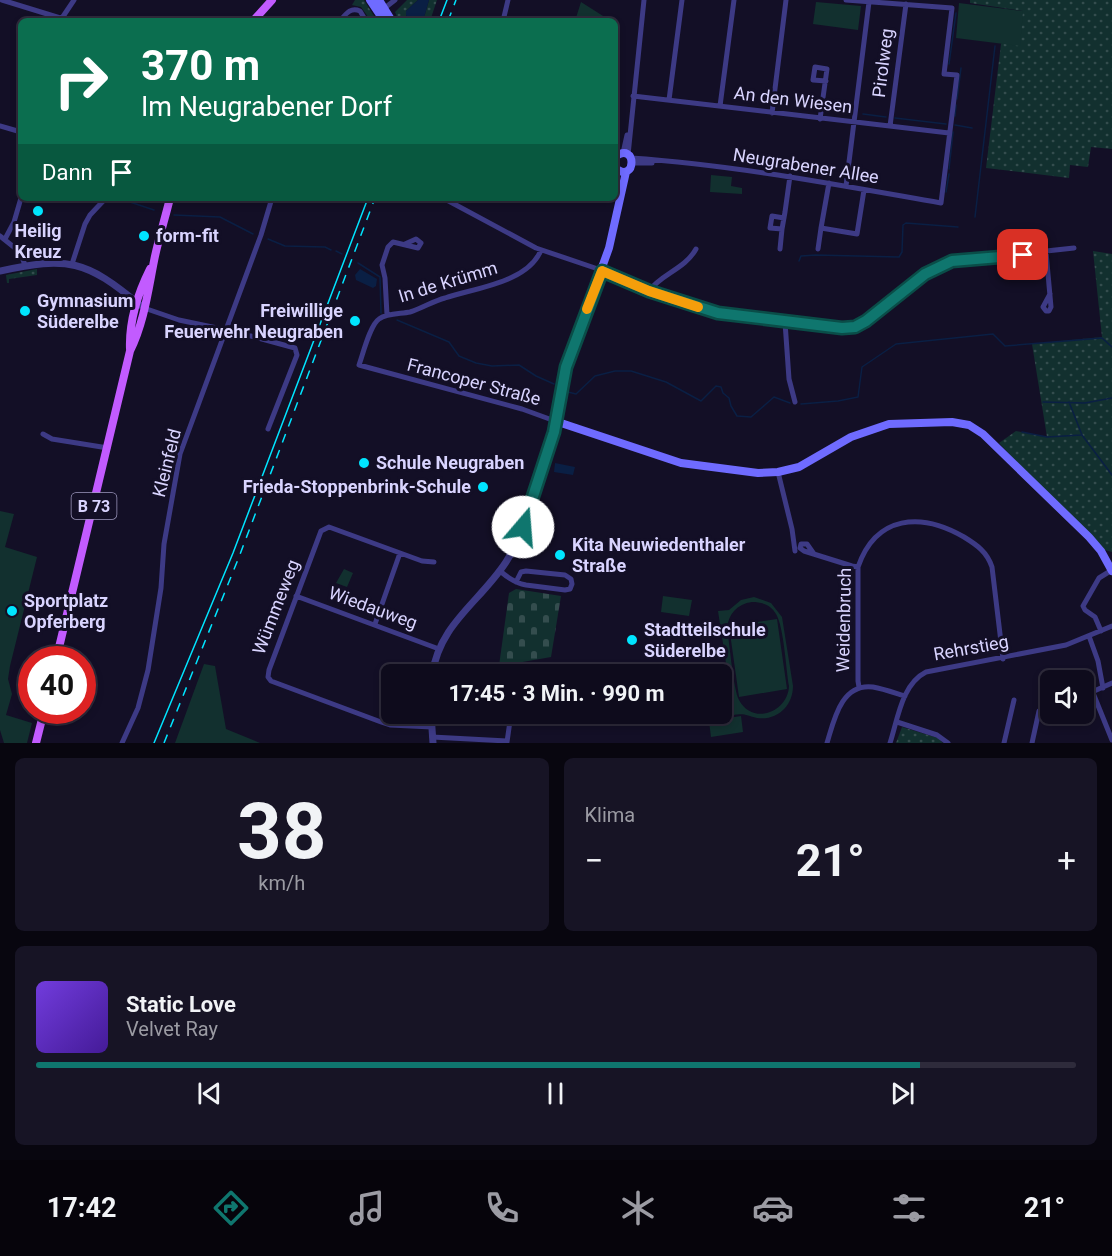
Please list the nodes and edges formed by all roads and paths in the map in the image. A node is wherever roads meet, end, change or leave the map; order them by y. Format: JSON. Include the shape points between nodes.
{"nodes":[{"id":1,"x":2,"y":0,"type":"edge"},
{"id":2,"x":74,"y":0,"type":"edge"},
{"id":3,"x":272,"y":0,"type":"edge"},
{"id":4,"x":370,"y":0,"type":"edge"},
{"id":5,"x":379,"y":0,"type":"edge"},
{"id":6,"x":395,"y":0,"type":"edge"},
{"id":7,"x":508,"y":0,"type":"edge"},
{"id":8,"x":644,"y":0,"type":"edge"},
{"id":9,"x":681,"y":0,"type":"edge"},
{"id":10,"x":734,"y":0,"type":"edge"},
{"id":11,"x":786,"y":0,"type":"edge"},
{"id":12,"x":846,"y":0,"type":"edge"},
{"id":13,"x":866,"y":1,"type":"edge"},
{"id":14,"x":928,"y":3,"type":"edge"},
{"id":15,"x":906,"y":4,"type":"junction"},
{"id":16,"x":381,"y":10,"type":"junction"},
{"id":17,"x":62,"y":18,"type":"joint"},
{"id":18,"x":256,"y":18,"type":"edge"},
{"id":19,"x":343,"y":18,"type":"edge"},
{"id":20,"x":364,"y":18,"type":"edge"},
{"id":21,"x":383,"y":18,"type":"edge"},
{"id":22,"x":389,"y":18,"type":"edge"},
{"id":23,"x":504,"y":18,"type":"edge"},
{"id":24,"x":826,"y":81,"type":"dead end"},
{"id":25,"x":633,"y":96,"type":"junction"},
{"id":26,"x":669,"y":100,"type":"junction"},
{"id":27,"x":720,"y":106,"type":"junction"},
{"id":28,"x":772,"y":113,"type":"junction"},
{"id":29,"x":820,"y":119,"type":"junction"},
{"id":30,"x":854,"y":122,"type":"junction"},
{"id":31,"x":0,"y":126,"type":"edge"},
{"id":32,"x":890,"y":126,"type":"junction"},
{"id":33,"x":18,"y":131,"type":"edge"},
{"id":34,"x":949,"y":133,"type":"junction"},
{"id":35,"x":618,"y":157,"type":"edge"},
{"id":36,"x":629,"y":157,"type":"junction"},
{"id":37,"x":621,"y":171,"type":"edge"},
{"id":38,"x":790,"y":177,"type":"junction"},
{"id":39,"x":829,"y":183,"type":"junction"},
{"id":40,"x":846,"y":186,"type":"junction"},
{"id":41,"x":864,"y":190,"type":"junction"},
{"id":42,"x":20,"y":201,"type":"edge"},
{"id":43,"x":103,"y":201,"type":"edge"},
{"id":44,"x":169,"y":201,"type":"edge"},
{"id":45,"x":271,"y":201,"type":"edge"},
{"id":46,"x":449,"y":201,"type":"edge"},
{"id":47,"x":784,"y":218,"type":"junction"},
{"id":48,"x":821,"y":228,"type":"junction"},
{"id":49,"x":782,"y":230,"type":"junction"},
{"id":50,"x":2,"y":238,"type":"edge"},
{"id":51,"x":405,"y":244,"type":"dead end"},
{"id":52,"x":696,"y":249,"type":"dead end"},
{"id":53,"x":780,"y":249,"type":"dead end"},
{"id":54,"x":818,"y":249,"type":"dead end"},
{"id":55,"x":1074,"y":249,"type":"dead end"},
{"id":56,"x":541,"y":250,"type":"junction"},
{"id":57,"x":1046,"y":252,"type":"junction"},
{"id":58,"x":72,"y":264,"type":"junction"},
{"id":59,"x":25,"y":266,"type":"junction"},
{"id":60,"x":0,"y":271,"type":"edge"},
{"id":61,"x":602,"y":271,"type":"junction"},
{"id":62,"x":649,"y":291,"type":"junction"},
{"id":63,"x":1050,"y":294,"type":"dead end"},
{"id":64,"x":141,"y":305,"type":"junction"},
{"id":65,"x":387,"y":315,"type":"junction"},
{"id":66,"x":785,"y":322,"type":"junction"},
{"id":67,"x":227,"y":331,"type":"junction"},
{"id":68,"x":359,"y":365,"type":"joint"},
{"id":69,"x":795,"y":402,"type":"dead end"},
{"id":70,"x":555,"y":421,"type":"junction"},
{"id":71,"x":268,"y":429,"type":"dead end"},
{"id":72,"x":44,"y":434,"type":"dead end"},
{"id":73,"x":108,"y":448,"type":"junction"},
{"id":74,"x":778,"y":472,"type":"junction"},
{"id":75,"x":795,"y":551,"type":"dead end"},
{"id":76,"x":400,"y":553,"type":"junction"},
{"id":77,"x":814,"y":554,"type":"dead end"},
{"id":78,"x":434,"y":562,"type":"dead end"},
{"id":79,"x":858,"y":567,"type":"junction"},
{"id":80,"x":1112,"y":570,"type":"edge"},
{"id":81,"x":500,"y":571,"type":"junction"},
{"id":82,"x":516,"y":582,"type":"junction"},
{"id":83,"x":296,"y":596,"type":"junction"},
{"id":84,"x":375,"y":624,"type":"junction"},
{"id":85,"x":1112,"y":626,"type":"edge"},
{"id":86,"x":1101,"y":632,"type":"junction"},
{"id":87,"x":1089,"y":636,"type":"junction"},
{"id":88,"x":59,"y":646,"type":"edge"},
{"id":89,"x":439,"y":649,"type":"junction"},
{"id":90,"x":1003,"y":658,"type":"junction"},
{"id":91,"x":435,"y":664,"type":"edge"},
{"id":92,"x":1112,"y":683,"type":"edge"},
{"id":93,"x":859,"y":687,"type":"junction"},
{"id":94,"x":1103,"y":688,"type":"junction"},
{"id":95,"x":1094,"y":692,"type":"edge"},
{"id":96,"x":1094,"y":695,"type":"edge"},
{"id":97,"x":905,"y":696,"type":"junction"},
{"id":98,"x":1014,"y":700,"type":"dead end"},
{"id":99,"x":1039,"y":711,"type":"dead end"},
{"id":100,"x":897,"y":722,"type":"junction"},
{"id":101,"x":41,"y":724,"type":"edge"},
{"id":102,"x":432,"y":724,"type":"edge"},
{"id":103,"x":510,"y":724,"type":"edge"},
{"id":104,"x":432,"y":727,"type":"junction"},
{"id":105,"x":432,"y":740,"type":"edge"},
{"id":106,"x":472,"y":741,"type":"edge"},
{"id":107,"x":1111,"y":741,"type":"edge"},
{"id":108,"x":507,"y":742,"type":"edge"},
{"id":109,"x":1004,"y":742,"type":"edge"},
{"id":110,"x":36,"y":743,"type":"edge"},
{"id":111,"x":122,"y":743,"type":"edge"},
{"id":112,"x":827,"y":743,"type":"edge"},
{"id":113,"x":890,"y":743,"type":"edge"},
{"id":114,"x":948,"y":743,"type":"edge"},
{"id":115,"x":1012,"y":743,"type":"edge"},
{"id":116,"x":1032,"y":743,"type":"edge"}],
"edges":[{"from":1,"to":17,"type":"street"},
{"from":2,"to":17,"type":"street"},
{"from":3,"to":18,"type":"main road"},
{"from":4,"to":16,"type":"main road"},
{"from":5,"to":16,"type":"main road"},
{"from":6,"to":16,"type":"street"},
{"from":7,"to":23,"type":"street"},
{"from":8,"to":25,"type":"street"},
{"from":9,"to":26,"type":"street"},
{"from":10,"to":27,"type":"street"},
{"from":11,"to":28,"type":"street"},
{"from":12,"to":13,"type":"street"},
{"from":13,"to":15,"type":"street"},
{"from":13,"to":30,"type":"street"},
{"from":14,"to":15,"type":"street"},
{"from":14,"to":34,"type":"street","via":[[952,8],[944,74],[957,75]]},
{"from":15,"to":32,"type":"street","name":"Pirolweg"},
{"from":16,"to":21,"type":"main road"},
{"from":16,"to":22,"type":"main road"},
{"from":19,"to":20,"type":"street","via":[[352,10],[360,11]]},
{"from":24,"to":29,"type":"street"},
{"from":25,"to":26,"type":"street","name":"An den Wiesen"},
{"from":25,"to":36,"type":"street"},
{"from":26,"to":27,"type":"street","name":"An den Wiesen"},
{"from":27,"to":28,"type":"street","name":"An den Wiesen"},
{"from":28,"to":29,"type":"street","name":"An den Wiesen"},
{"from":29,"to":30,"type":"street","name":"An den Wiesen"},
{"from":30,"to":32,"type":"street","name":"An den Wiesen"},
{"from":30,"to":40,"type":"street"},
{"from":31,"to":33,"type":"street"},
{"from":32,"to":34,"type":"street","name":"An den Wiesen"},
{"from":34,"to":41,"type":"street","name":"Neugrabener Allee","via":[[941,203]]},
{"from":35,"to":36,"type":"main road"},
{"from":36,"to":37,"type":"main road","via":[[630,168]]},
{"from":36,"to":38,"type":"street","name":"Neugrabener Allee"},
{"from":37,"to":61,"type":"main road","via":[[617,212]]},
{"from":38,"to":39,"type":"street","name":"Neugrabener Allee"},
{"from":38,"to":47,"type":"street"},
{"from":39,"to":40,"type":"street","name":"Neugrabener Allee"},
{"from":39,"to":48,"type":"street"},
{"from":40,"to":41,"type":"street","name":"Neugrabener Allee"},
{"from":41,"to":48,"type":"street","via":[[857,234]]},
{"from":42,"to":50,"type":"street","via":[[14,222]]},
{"from":43,"to":58,"type":"street","via":[[85,224]]},
{"from":44,"to":64,"type":"main road","number":"B 73"},
{"from":45,"to":67,"type":"street","name":"Kleinfeld"},
{"from":46,"to":56,"type":"street"},
{"from":47,"to":49,"type":"street"},
{"from":47,"to":49,"type":"street","via":[[772,216],[770,228]]},
{"from":48,"to":54,"type":"street"},
{"from":49,"to":53,"type":"street"},
{"from":50,"to":59,"type":"street","via":[[20,252]]},
{"from":51,"to":65,"type":"street","name":"In de Krümm","via":[[391,243],[382,262]]},
{"from":52,"to":62,"type":"street","via":[[689,260]]},
{"from":55,"to":57,"type":"street"},
{"from":56,"to":61,"type":"street"},
{"from":56,"to":65,"type":"street","name":"In de Krümm","via":[[538,257],[506,281]]},
{"from":57,"to":63,"type":"street"},
{"from":57,"to":66,"type":"street","via":[[952,261],[925,274],[855,327]]},
{"from":58,"to":59,"type":"street"},
{"from":58,"to":64,"type":"street","via":[[101,274]]},
{"from":59,"to":60,"type":"street"},
{"from":61,"to":62,"type":"street"},
{"from":61,"to":70,"type":"main road","via":[[566,367]]},
{"from":62,"to":66,"type":"street","via":[[718,313]]},
{"from":64,"to":67,"type":"street"},
{"from":64,"to":73,"type":"main road","number":"B 73"},
{"from":65,"to":68,"type":"street","name":"In de Krümm","via":[[375,324]]},
{"from":66,"to":69,"type":"street"},
{"from":67,"to":71,"type":"street","via":[[297,352]]},
{"from":67,"to":111,"type":"street","name":"Kleinfeld","via":[[180,454],[148,670],[138,708]]},
{"from":68,"to":70,"type":"street","name":"Francoper Straße"},
{"from":70,"to":74,"type":"main road","name":"Francoper Straße","via":[[681,463],[744,472]]},
{"from":70,"to":81,"type":"street","via":[[520,537]]},
{"from":72,"to":73,"type":"street","via":[[52,440]]},
{"from":73,"to":88,"type":"main road","number":"B 73"},
{"from":74,"to":75,"type":"street"},
{"from":74,"to":80,"type":"main road","name":"Francoper Straße","via":[[799,467],[841,441],[873,428],[904,423],[964,424],[983,434],[1089,537]]},
{"from":76,"to":78,"type":"street","name":"Wümmeweg"},
{"from":76,"to":83,"type":"street","name":"Wümmeweg","via":[[328,527],[321,531]]},
{"from":76,"to":84,"type":"street"},
{"from":77,"to":79,"type":"street"},
{"from":79,"to":90,"type":"street","name":"Weidenbruch","via":[[872,540],[897,524],[936,524],[979,546],[993,567]]},
{"from":79,"to":93,"type":"street","name":"Weidenbruch"},
{"from":80,"to":86,"type":"street","via":[[1099,578],[1083,606],[1095,617]]},
{"from":81,"to":82,"type":"street"},
{"from":81,"to":89,"type":"street","via":[[453,622]]},
{"from":82,"to":82,"type":"street","via":[[565,590],[572,584],[567,576],[526,570]]},
{"from":83,"to":84,"type":"street","name":"Wiedauweg"},
{"from":83,"to":104,"type":"street","name":"Wümmeweg","via":[[268,670],[271,681],[390,725]]},
{"from":84,"to":89,"type":"street","name":"Wiedauweg"},
{"from":85,"to":86,"type":"street","name":"Rehrstieg"},
{"from":86,"to":87,"type":"street","name":"Rehrstieg"},
{"from":87,"to":90,"type":"street","name":"Rehrstieg","via":[[1066,645]]},
{"from":87,"to":94,"type":"street"},
{"from":89,"to":91,"type":"street"},
{"from":90,"to":97,"type":"street","name":"Rehrstieg","via":[[926,672],[917,677]]},
{"from":92,"to":94,"type":"street"},
{"from":93,"to":97,"type":"street"},
{"from":93,"to":112,"type":"street","via":[[841,702]]},
{"from":94,"to":95,"type":"street"},
{"from":96,"to":107,"type":"street"},
{"from":97,"to":100,"type":"street","name":"Rehrstieg"},
{"from":98,"to":109,"type":"street"},
{"from":99,"to":116,"type":"street"},
{"from":100,"to":113,"type":"street","name":"Rehrstieg"},
{"from":100,"to":114,"type":"street","via":[[937,735]]},
{"from":101,"to":110,"type":"main road"},
{"from":102,"to":104,"type":"street"},
{"from":103,"to":108,"type":"street"},
{"from":104,"to":105,"type":"street"},
{"from":105,"to":106,"type":"street"},
{"from":106,"to":108,"type":"street"},
{"from":109,"to":115,"type":"street"}]}
